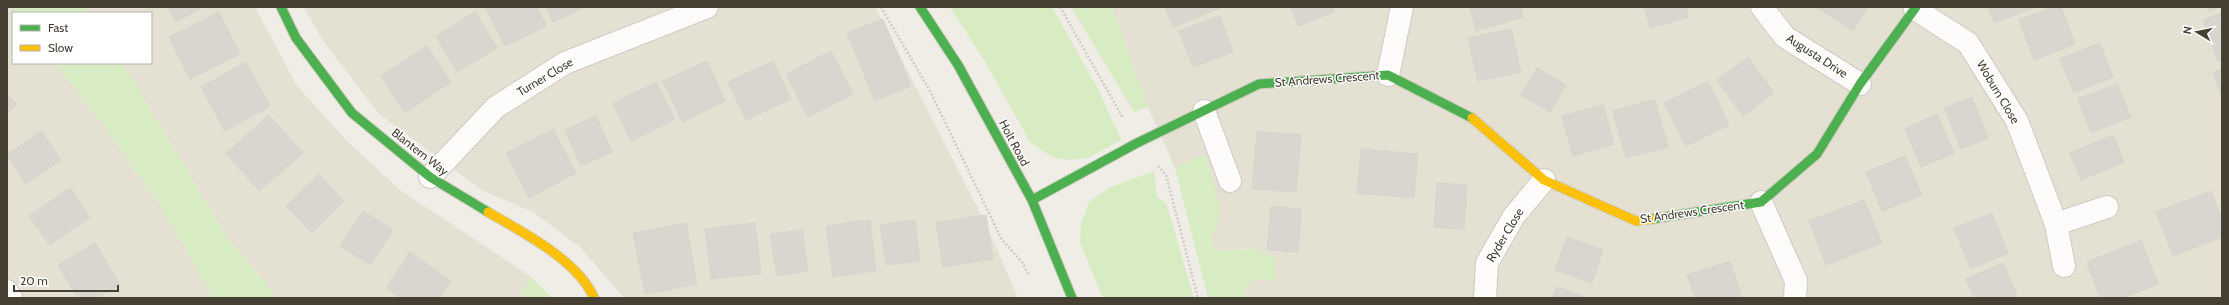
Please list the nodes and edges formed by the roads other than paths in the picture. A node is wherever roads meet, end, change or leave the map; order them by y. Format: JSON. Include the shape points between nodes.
{"nodes":[{"id":1,"x":281,"y":7,"type":"edge"},
{"id":2,"x":708,"y":7,"type":"edge"},
{"id":3,"x":920,"y":7,"type":"edge"},
{"id":4,"x":1402,"y":7,"type":"edge"},
{"id":5,"x":1762,"y":7,"type":"edge"},
{"id":6,"x":1915,"y":8,"type":"edge"},
{"id":7,"x":1388,"y":75,"type":"junction"},
{"id":8,"x":1860,"y":84,"type":"junction"},
{"id":9,"x":1204,"y":111,"type":"junction"},
{"id":10,"x":430,"y":177,"type":"junction"},
{"id":11,"x":1544,"y":180,"type":"junction"},
{"id":12,"x":1230,"y":181,"type":"dead end"},
{"id":13,"x":1032,"y":200,"type":"junction"},
{"id":14,"x":1761,"y":202,"type":"junction"},
{"id":15,"x":2107,"y":207,"type":"dead end"},
{"id":16,"x":2056,"y":224,"type":"junction"},
{"id":17,"x":2064,"y":266,"type":"dead end"},
{"id":18,"x":7,"y":291,"type":"edge"},
{"id":19,"x":11,"y":298,"type":"edge"},
{"id":20,"x":594,"y":298,"type":"edge"},
{"id":21,"x":1072,"y":298,"type":"edge"},
{"id":22,"x":1485,"y":298,"type":"edge"},
{"id":23,"x":1794,"y":298,"type":"edge"}],
"edges":[{"from":1,"to":10,"type":"street","name":"Blantern Way","via":[[296,38],[352,113]]},
{"from":2,"to":10,"type":"street","name":"Turner Close","via":[[565,63],[496,107]]},
{"from":3,"to":13,"type":"street","name":"Holt Road","via":[[958,65]]},
{"from":4,"to":7,"type":"street"},
{"from":5,"to":8,"type":"street","name":"Augusta Drive","via":[[1785,37]]},
{"from":6,"to":8,"type":"street","name":"St Andrews Crescent"},
{"from":6,"to":16,"type":"street","name":"Woburn Close","via":[[1968,43],[2017,121]]},
{"from":7,"to":9,"type":"street","name":"St Andrews Crescent","via":[[1259,84]]},
{"from":7,"to":11,"type":"street","name":"St Andrews Crescent","via":[[1474,119]]},
{"from":8,"to":14,"type":"street","name":"St Andrews Crescent","via":[[1816,154]]},
{"from":9,"to":12,"type":"street"},
{"from":9,"to":13,"type":"street","name":"St Andrews Crescent","via":[[1137,143]]},
{"from":10,"to":20,"type":"street","name":"Blantern Way","via":[[550,249],[589,286]]},
{"from":11,"to":14,"type":"street","name":"St Andrews Crescent","via":[[1636,221]]},
{"from":11,"to":22,"type":"street","name":"Ryder Close","via":[[1514,216],[1487,263]]},
{"from":13,"to":21,"type":"street","name":"Holt Road"},
{"from":14,"to":23,"type":"street","via":[[1796,281]]},
{"from":15,"to":16,"type":"street"},
{"from":16,"to":17,"type":"street","name":"Woburn Close"},
{"from":18,"to":19,"type":"street"}]}
